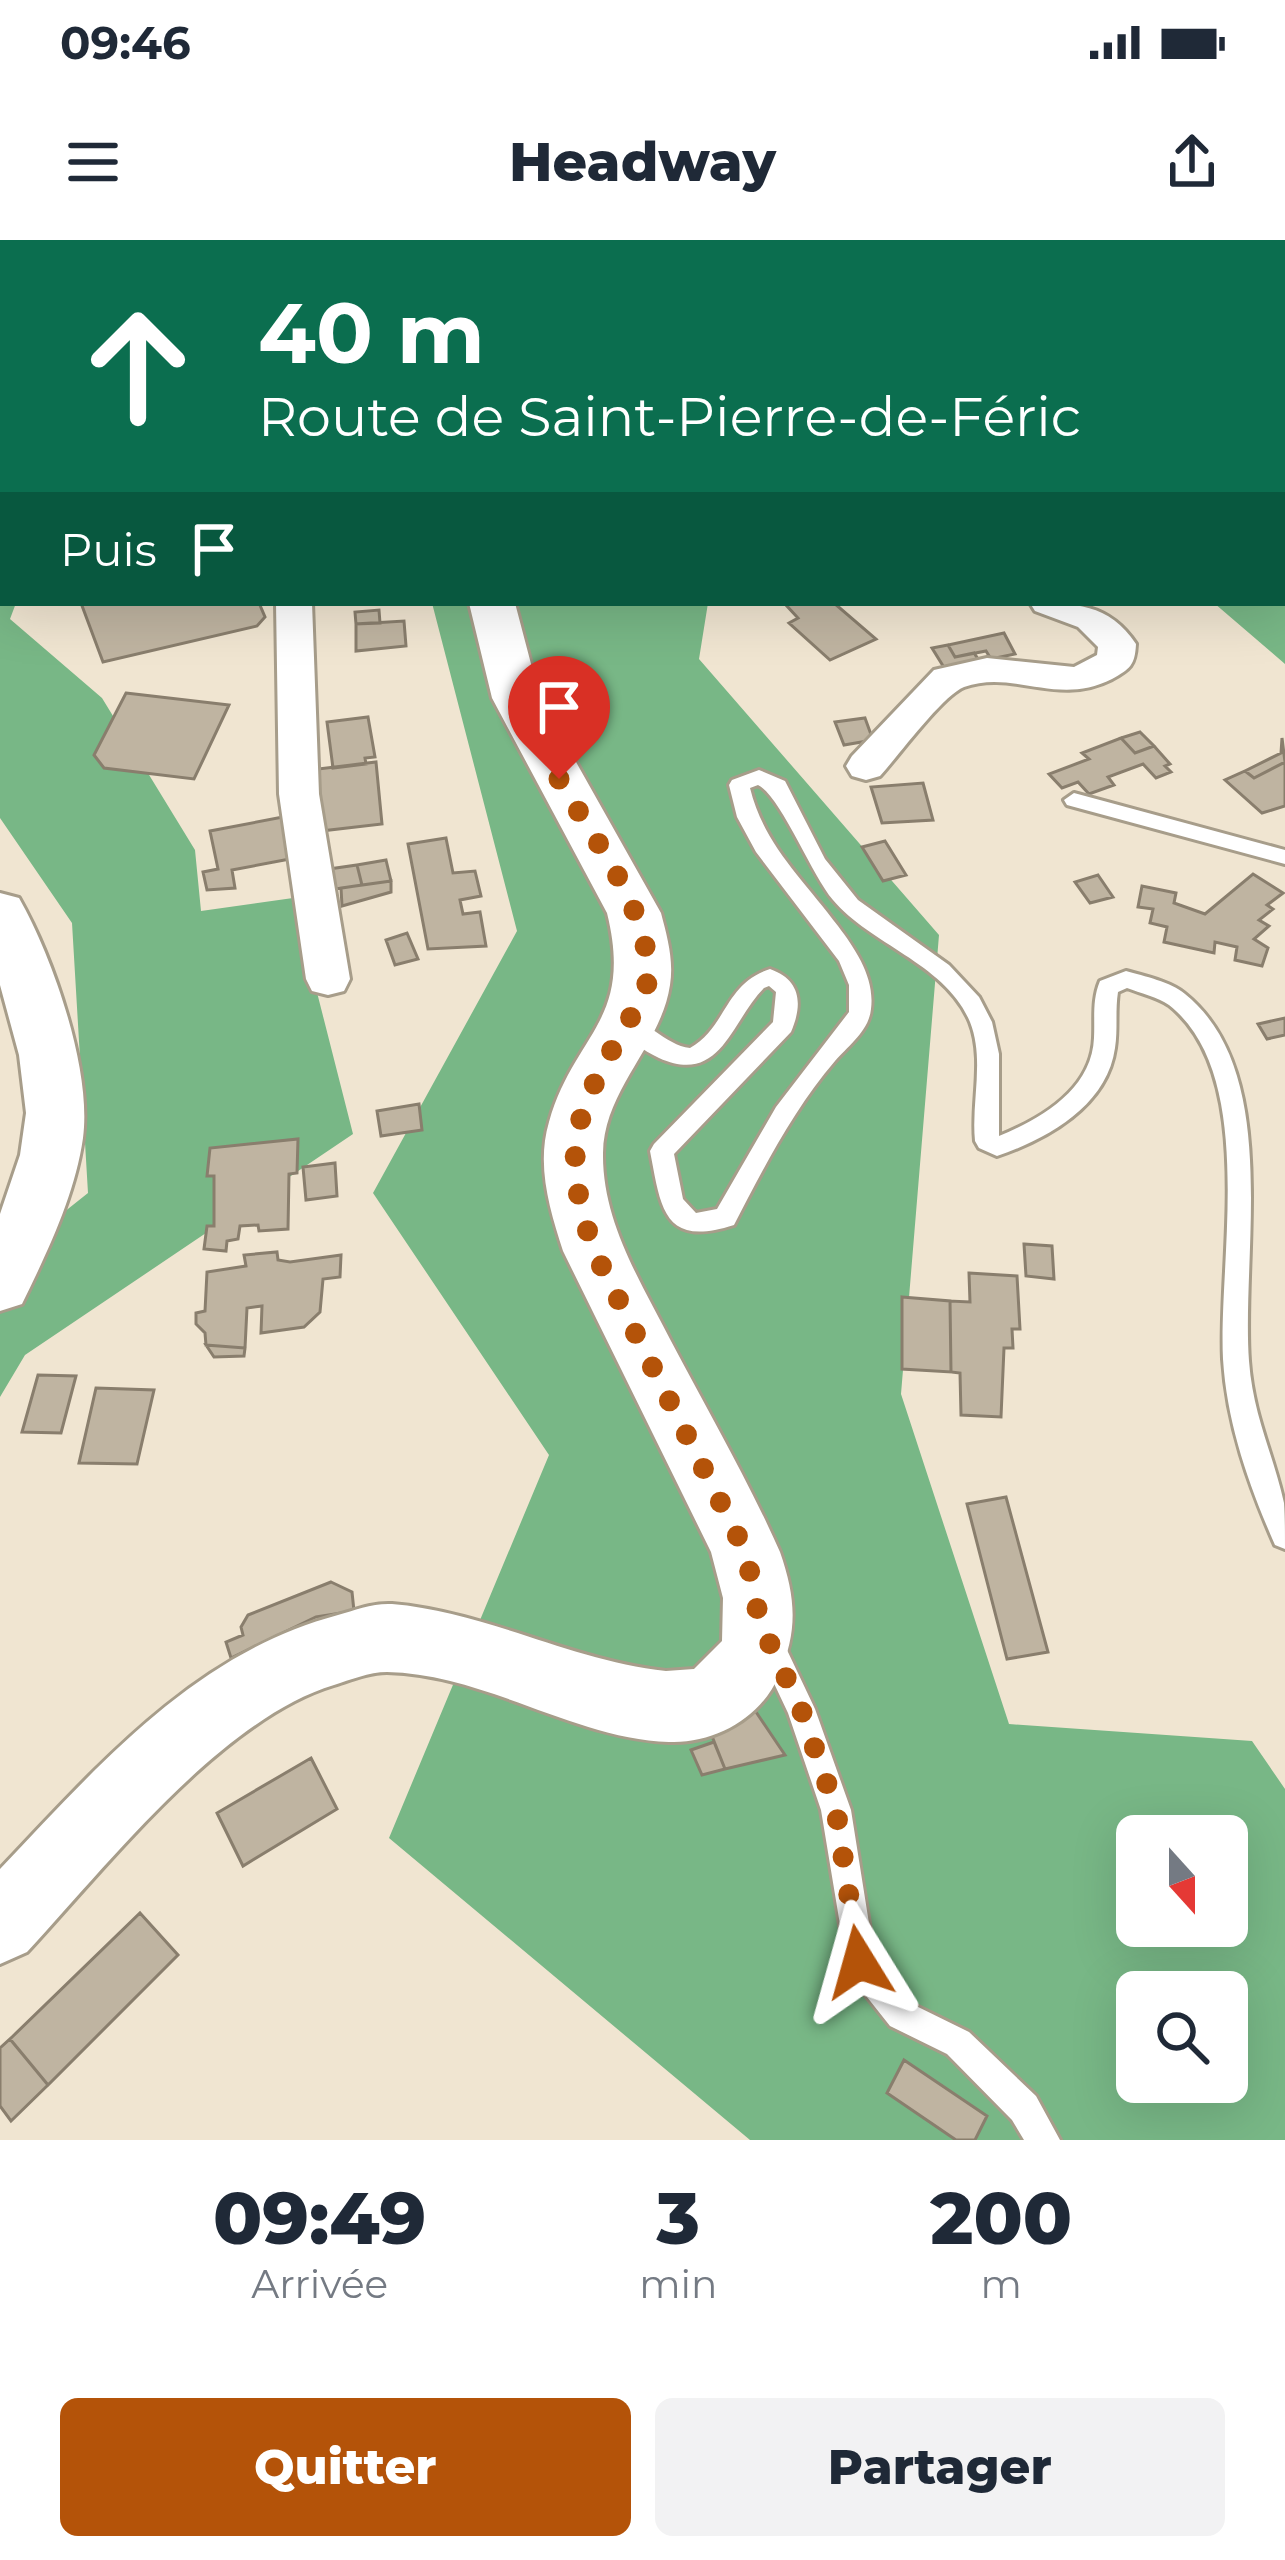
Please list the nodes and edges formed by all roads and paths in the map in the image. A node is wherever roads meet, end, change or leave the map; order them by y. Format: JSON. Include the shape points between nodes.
{"nodes":[{"id":1,"x":293,"y":606,"type":"edge"},
{"id":2,"x":493,"y":606,"type":"edge"},
{"id":3,"x":1056,"y":606,"type":"edge"},
{"id":4,"x":866,"y":766,"type":"dead end"},
{"id":5,"x":1074,"y":800,"type":"dead end"},
{"id":6,"x":1285,"y":857,"type":"edge"},
{"id":7,"x":0,"y":912,"type":"edge"},
{"id":8,"x":328,"y":979,"type":"dead end"},
{"id":9,"x":626,"y":1024,"type":"junction"},
{"id":10,"x":0,"y":1285,"type":"edge"},
{"id":11,"x":1285,"y":1536,"type":"edge"},
{"id":12,"x":760,"y":1623,"type":"junction"},
{"id":13,"x":0,"y":1925,"type":"edge"},
{"id":14,"x":1043,"y":2140,"type":"edge"}],
"edges":[{"from":1,"to":8,"type":"street","via":[[299,794]]},
{"from":2,"to":9,"type":"street","via":[[516,698],[634,914],[648,972],[643,1001]]},
{"from":3,"to":4,"type":"street","via":[[1091,619],[1118,644],[1115,661],[1079,680],[987,670],[946,679]]},
{"from":5,"to":6,"type":"lane"},
{"from":7,"to":10,"type":"street","via":[[31,997],[55,1131]]},
{"from":9,"to":11,"type":"lane","via":[[671,1054],[698,1055],[749,984],[770,977],[787,990],[783,1027],[662,1151],[672,1203],[691,1224],[725,1218],[779,1116],[859,1018],[862,990],[853,960],[758,843],[739,785],[759,778],[778,786],[849,904],[951,980],[978,1015],[991,1055],[986,1142],[1011,1142],[1080,1097],[1096,1077],[1108,987],[1126,979],[1170,992],[1213,1047],[1230,1091],[1238,1150],[1236,1360],[1256,1456]]},
{"from":9,"to":12,"type":"street","via":[[578,1119],[576,1199],[594,1251],[746,1553]]},
{"from":12,"to":13,"type":"street","via":[[753,1657],[735,1683],[709,1702],[675,1708],[470,1649],[379,1637],[320,1654],[221,1707]]},
{"from":12,"to":14,"type":"lane","via":[[836,1810],[859,1962],[901,2015],[958,2043],[1024,2108]]}]}
